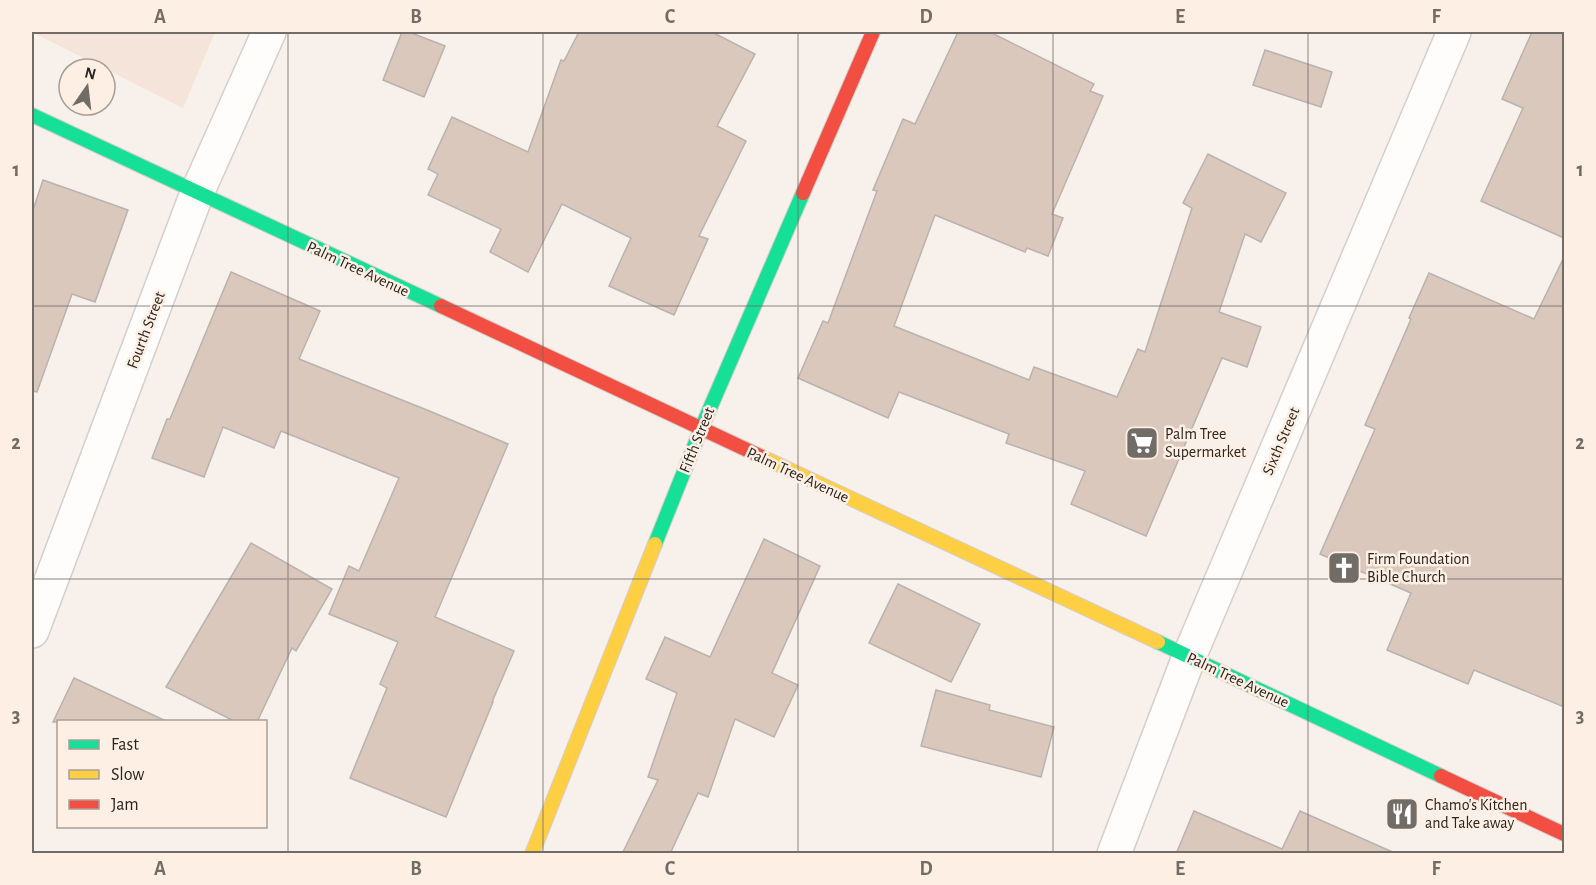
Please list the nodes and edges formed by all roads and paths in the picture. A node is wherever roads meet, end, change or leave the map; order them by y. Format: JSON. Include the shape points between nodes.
{"nodes":[{"id":1,"x":269,"y":32,"type":"edge"},
{"id":2,"x":873,"y":32,"type":"edge"},
{"id":3,"x":1454,"y":32,"type":"edge"},
{"id":4,"x":32,"y":115,"type":"edge"},
{"id":5,"x":198,"y":193,"type":"junction"},
{"id":6,"x":701,"y":429,"type":"junction"},
{"id":7,"x":32,"y":631,"type":"edge"},
{"id":8,"x":1190,"y":657,"type":"junction"},
{"id":9,"x":1564,"y":834,"type":"edge"},
{"id":10,"x":532,"y":854,"type":"edge"},
{"id":11,"x":1114,"y":854,"type":"edge"}],
"edges":[{"from":1,"to":5,"type":"street","name":"Fourth Street"},
{"from":2,"to":6,"type":"street","name":"Fifth Street"},
{"from":3,"to":8,"type":"street","name":"Sixth Street"},
{"from":4,"to":5,"type":"street","name":"Palm Tree Avenue"},
{"from":5,"to":6,"type":"street","name":"Palm Tree Avenue"},
{"from":5,"to":7,"type":"street","name":"Fourth Street"},
{"from":6,"to":8,"type":"street","name":"Palm Tree Avenue"},
{"from":6,"to":10,"type":"street","name":"Fifth Street"},
{"from":8,"to":9,"type":"street","name":"Palm Tree Avenue"},
{"from":8,"to":11,"type":"street","name":"Sixth Street"}]}
